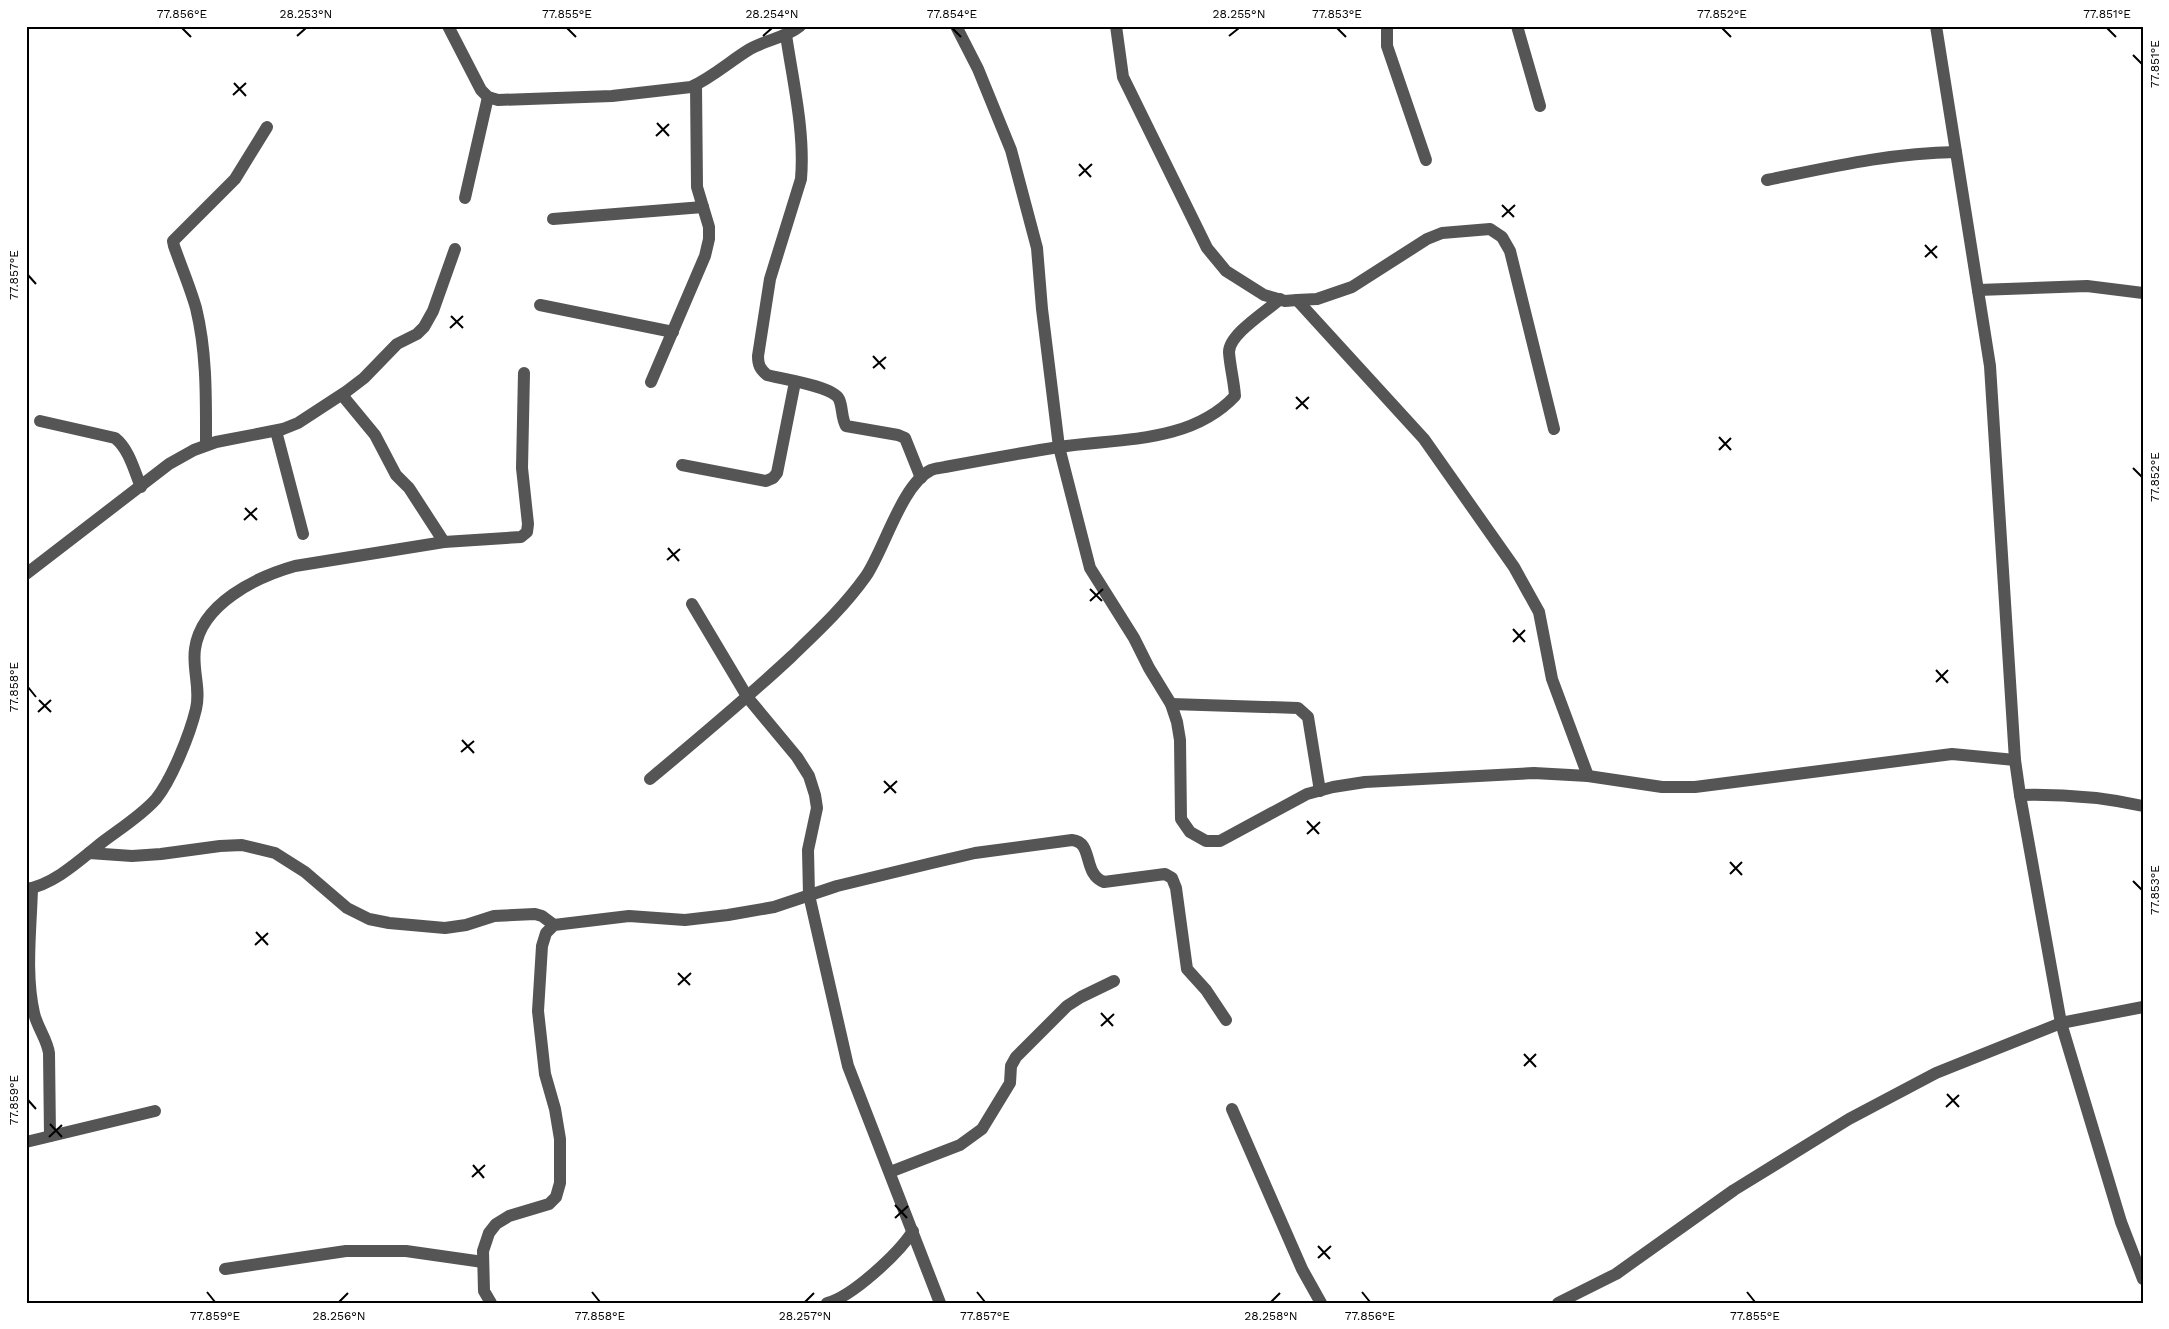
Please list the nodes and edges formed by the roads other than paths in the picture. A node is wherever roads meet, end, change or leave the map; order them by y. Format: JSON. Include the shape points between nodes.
{"nodes":[{"id":1,"x":448,"y":26,"type":"edge"},
{"id":2,"x":800,"y":26,"type":"edge"},
{"id":3,"x":956,"y":26,"type":"edge"},
{"id":4,"x":1116,"y":26,"type":"edge"},
{"id":5,"x":1387,"y":26,"type":"edge"},
{"id":6,"x":1517,"y":26,"type":"edge"},
{"id":7,"x":1936,"y":26,"type":"edge"},
{"id":8,"x":786,"y":35,"type":"junction"},
{"id":9,"x":696,"y":85,"type":"junction"},
{"id":10,"x":488,"y":97,"type":"junction"},
{"id":11,"x":1540,"y":106,"type":"dead end"},
{"id":12,"x":267,"y":127,"type":"dead end"},
{"id":13,"x":1956,"y":152,"type":"junction"},
{"id":14,"x":1426,"y":160,"type":"dead end"},
{"id":15,"x":1766,"y":180,"type":"dead end"},
{"id":16,"x":465,"y":198,"type":"dead end"},
{"id":17,"x":703,"y":207,"type":"junction"},
{"id":18,"x":553,"y":219,"type":"dead end"},
{"id":19,"x":455,"y":249,"type":"dead end"},
{"id":20,"x":1978,"y":290,"type":"junction"},
{"id":21,"x":2143,"y":293,"type":"edge"},
{"id":22,"x":1280,"y":299,"type":"junction"},
{"id":23,"x":1297,"y":300,"type":"junction"},
{"id":24,"x":540,"y":305,"type":"dead end"},
{"id":25,"x":673,"y":332,"type":"junction"},
{"id":26,"x":524,"y":373,"type":"dead end"},
{"id":27,"x":651,"y":382,"type":"dead end"},
{"id":28,"x":795,"y":382,"type":"junction"},
{"id":29,"x":342,"y":395,"type":"junction"},
{"id":30,"x":40,"y":421,"type":"dead end"},
{"id":31,"x":1554,"y":429,"type":"dead end"},
{"id":32,"x":276,"y":431,"type":"junction"},
{"id":33,"x":206,"y":445,"type":"junction"},
{"id":34,"x":1059,"y":447,"type":"junction"},
{"id":35,"x":682,"y":465,"type":"dead end"},
{"id":36,"x":921,"y":478,"type":"junction"},
{"id":37,"x":140,"y":487,"type":"junction"},
{"id":38,"x":303,"y":534,"type":"dead end"},
{"id":39,"x":444,"y":542,"type":"junction"},
{"id":40,"x":26,"y":574,"type":"edge"},
{"id":41,"x":692,"y":604,"type":"dead end"},
{"id":42,"x":748,"y":698,"type":"junction"},
{"id":43,"x":1171,"y":704,"type":"junction"},
{"id":44,"x":2015,"y":760,"type":"junction"},
{"id":45,"x":1588,"y":776,"type":"junction"},
{"id":46,"x":650,"y":779,"type":"dead end"},
{"id":47,"x":1320,"y":791,"type":"junction"},
{"id":48,"x":2020,"y":795,"type":"junction"},
{"id":49,"x":2143,"y":806,"type":"edge"},
{"id":50,"x":89,"y":853,"type":"junction"},
{"id":51,"x":29,"y":889,"type":"edge"},
{"id":52,"x":809,"y":895,"type":"junction"},
{"id":53,"x":554,"y":925,"type":"junction"},
{"id":54,"x":1114,"y":981,"type":"dead end"},
{"id":55,"x":2143,"y":1007,"type":"edge"},
{"id":56,"x":1226,"y":1020,"type":"dead end"},
{"id":57,"x":2061,"y":1023,"type":"junction"},
{"id":58,"x":1232,"y":1109,"type":"dead end"},
{"id":59,"x":154,"y":1111,"type":"dead end"},
{"id":60,"x":50,"y":1136,"type":"junction"},
{"id":61,"x":26,"y":1142,"type":"edge"},
{"id":62,"x":890,"y":1172,"type":"junction"},
{"id":63,"x":913,"y":1231,"type":"junction"},
{"id":64,"x":483,"y":1262,"type":"junction"},
{"id":65,"x":225,"y":1269,"type":"dead end"},
{"id":66,"x":2143,"y":1279,"type":"edge"},
{"id":67,"x":488,"y":1301,"type":"edge"},
{"id":68,"x":827,"y":1303,"type":"edge"},
{"id":69,"x":940,"y":1303,"type":"edge"},
{"id":70,"x":1321,"y":1303,"type":"edge"},
{"id":71,"x":1558,"y":1303,"type":"edge"}],
"edges":[{"from":1,"to":10,"type":"street","via":[[481,90]]},
{"from":2,"to":8,"type":"street"},
{"from":3,"to":34,"type":"street","via":[[978,69],[1011,150],[1037,248]]},
{"from":4,"to":22,"type":"street","via":[[1123,77],[1207,248],[1226,271],[1264,295]]},
{"from":5,"to":14,"type":"street","via":[[1387,46]]},
{"from":6,"to":11,"type":"street"},
{"from":7,"to":13,"type":"street"},
{"from":8,"to":9,"type":"street","via":[[749,50]]},
{"from":8,"to":28,"type":"street","via":[[797,110],[801,179],[770,279],[758,356],[761,370],[767,375]]},
{"from":9,"to":10,"type":"street","via":[[612,96],[498,100]]},
{"from":9,"to":17,"type":"street","via":[[697,187]]},
{"from":10,"to":16,"type":"street"},
{"from":12,"to":33,"type":"street","via":[[235,179],[173,241],[196,307],[200,330],[205,366]]},
{"from":13,"to":15,"type":"street","via":[[1880,158]]},
{"from":13,"to":20,"type":"street"},
{"from":17,"to":18,"type":"street"},
{"from":17,"to":25,"type":"street","via":[[709,227],[705,256]]},
{"from":19,"to":29,"type":"street","via":[[424,328],[397,344]]},
{"from":20,"to":21,"type":"street","via":[[2087,286]]},
{"from":20,"to":44,"type":"street","via":[[1990,366]]},
{"from":22,"to":23,"type":"street"},
{"from":22,"to":34,"type":"street","via":[[1230,344],[1234,396],[1198,424],[1163,434]]},
{"from":23,"to":31,"type":"street","via":[[1318,299],[1352,287],[1442,233],[1490,229],[1510,250]]},
{"from":23,"to":45,"type":"street","via":[[1424,439],[1514,567],[1539,612],[1552,679]]},
{"from":24,"to":25,"type":"street"},
{"from":25,"to":27,"type":"street"},
{"from":26,"to":39,"type":"street","via":[[522,468],[526,532],[512,538]]},
{"from":28,"to":35,"type":"street","via":[[778,473],[773,478],[766,481]]},
{"from":28,"to":36,"type":"street","via":[[826,389],[835,395],[846,426],[905,438]]},
{"from":29,"to":32,"type":"street","via":[[298,423]]},
{"from":29,"to":39,"type":"street","via":[[374,435],[396,475],[410,488]]},
{"from":30,"to":37,"type":"street","via":[[115,438],[126,452]]},
{"from":32,"to":33,"type":"street"},
{"from":32,"to":38,"type":"street"},
{"from":33,"to":37,"type":"street","via":[[169,464]]},
{"from":34,"to":36,"type":"street","via":[[930,470]]},
{"from":34,"to":43,"type":"street","via":[[1090,568]]},
{"from":36,"to":42,"type":"street","via":[[908,493],[868,574],[849,599]]},
{"from":37,"to":40,"type":"street"},
{"from":39,"to":50,"type":"street","via":[[295,566],[258,580],[229,598],[209,616],[200,631],[195,648],[199,696],[196,710],[162,789],[147,807]]},
{"from":41,"to":42,"type":"street"},
{"from":42,"to":46,"type":"street"},
{"from":42,"to":52,"type":"street","via":[[797,757],[816,795],[817,808],[808,850]]},
{"from":43,"to":47,"type":"street","via":[[1298,708],[1308,717]]},
{"from":43,"to":47,"type":"street","via":[[1180,740],[1181,819],[1190,832],[1206,841],[1220,841],[1307,794]]},
{"from":44,"to":45,"type":"street","via":[[1952,754],[1695,787],[1662,787]]},
{"from":44,"to":48,"type":"street"},
{"from":45,"to":47,"type":"street","via":[[1504,774],[1365,782]]},
{"from":48,"to":49,"type":"street","via":[[2112,799]]},
{"from":48,"to":57,"type":"street"},
{"from":50,"to":51,"type":"street","via":[[50,881]]},
{"from":50,"to":53,"type":"street","via":[[132,856],[242,845],[275,853],[305,872],[347,908],[369,919],[445,928],[494,916],[535,914]]},
{"from":51,"to":60,"type":"street","via":[[34,1014],[50,1053]]},
{"from":52,"to":53,"type":"street","via":[[774,907],[728,916],[685,920],[629,916]]},
{"from":52,"to":56,"type":"street","via":[[846,883],[975,853],[1079,840],[1084,846],[1092,874],[1098,880],[1104,882],[1165,874],[1172,878],[1187,969]]},
{"from":52,"to":62,"type":"street","via":[[848,1066]]},
{"from":53,"to":64,"type":"street","via":[[542,946],[538,1011],[545,1074],[560,1139],[560,1183],[556,1197],[549,1204],[509,1216],[496,1224],[489,1233]]},
{"from":54,"to":62,"type":"street","via":[[1067,1006],[1016,1057],[1011,1066],[1010,1083],[982,1129],[960,1146]]},
{"from":55,"to":57,"type":"street"},
{"from":57,"to":66,"type":"street","via":[[2121,1222]]},
{"from":57,"to":71,"type":"street","via":[[1936,1073],[1872,1106],[1734,1190],[1616,1274]]},
{"from":58,"to":70,"type":"street","via":[[1302,1268]]},
{"from":59,"to":60,"type":"street"},
{"from":60,"to":61,"type":"street"},
{"from":62,"to":63,"type":"street"},
{"from":63,"to":68,"type":"street","via":[[905,1243],[854,1289]]},
{"from":63,"to":69,"type":"street"},
{"from":64,"to":65,"type":"street","via":[[406,1251],[346,1251]]},
{"from":64,"to":67,"type":"street","via":[[484,1291]]}]}
